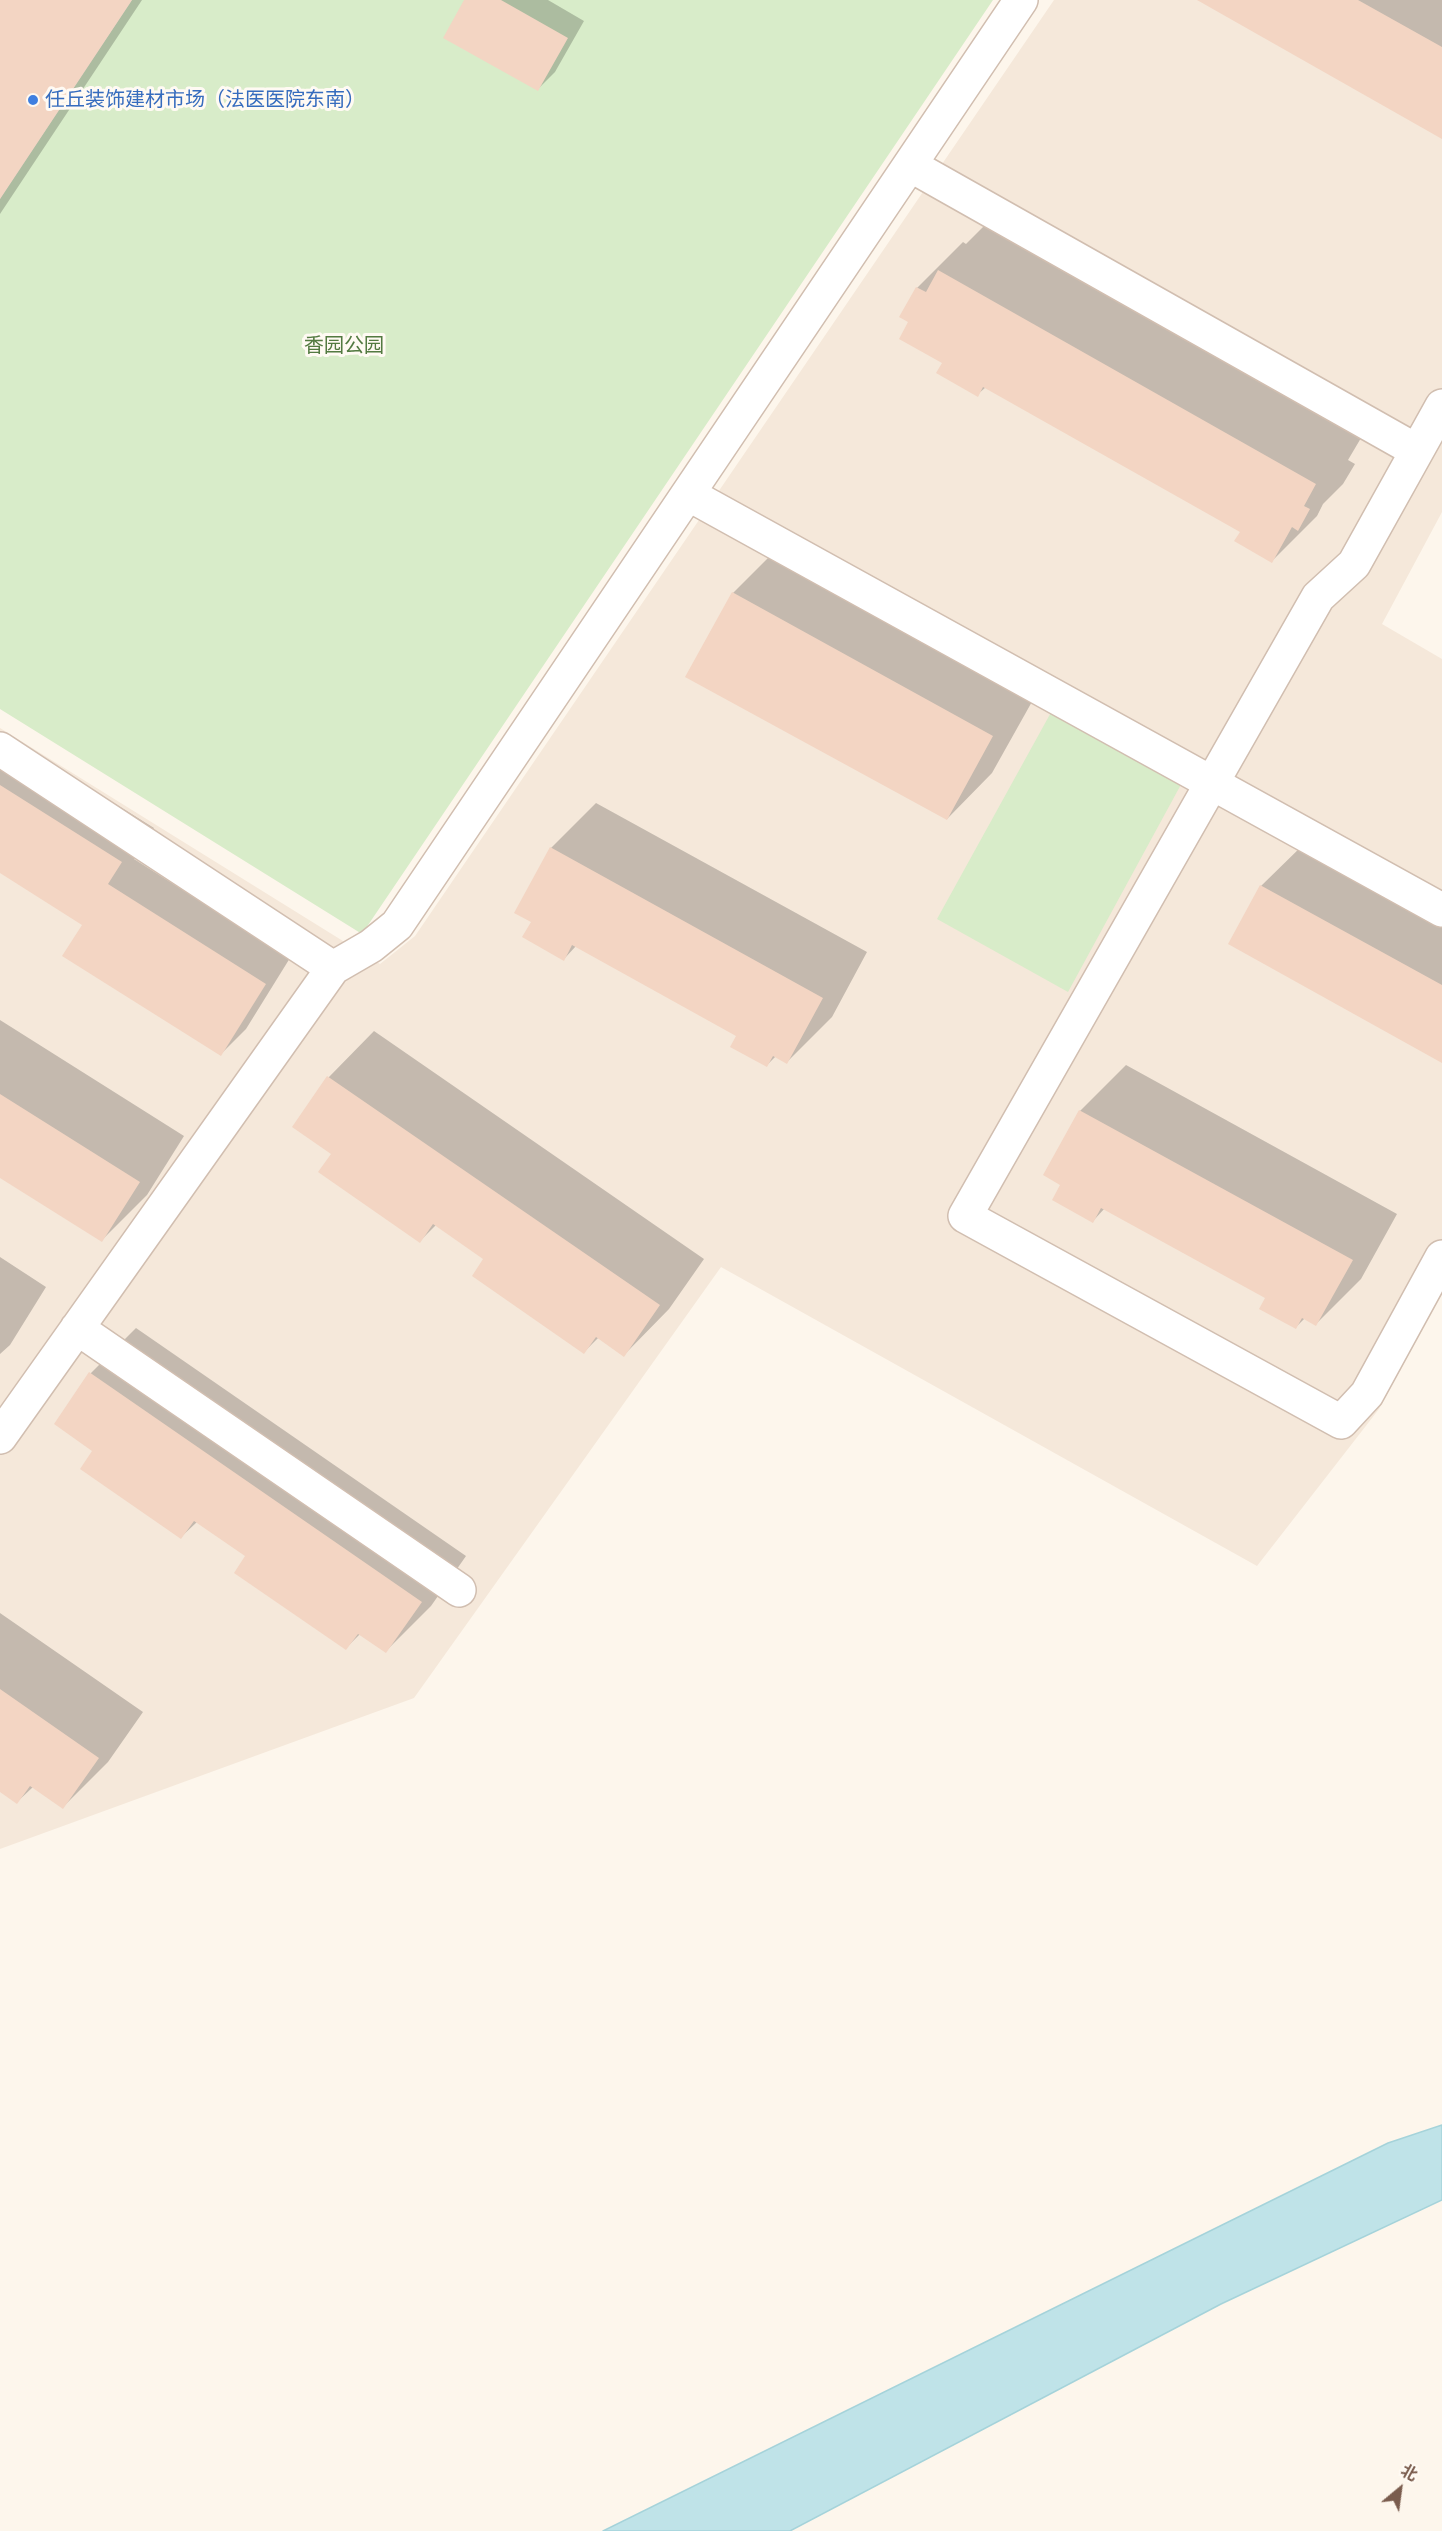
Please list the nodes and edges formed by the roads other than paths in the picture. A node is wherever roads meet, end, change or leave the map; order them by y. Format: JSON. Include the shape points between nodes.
{"nodes":[{"id":1,"x":1022,"y":0,"type":"edge"},
{"id":2,"x":910,"y":165,"type":"junction"},
{"id":3,"x":1442,"y":406,"type":"edge"},
{"id":4,"x":1417,"y":451,"type":"junction"},
{"id":5,"x":688,"y":494,"type":"junction"},
{"id":6,"x":0,"y":749,"type":"edge"},
{"id":7,"x":1213,"y":783,"type":"junction"},
{"id":8,"x":1442,"y":910,"type":"edge"},
{"id":9,"x":333,"y":968,"type":"junction"},
{"id":10,"x":1442,"y":1257,"type":"edge"},
{"id":11,"x":77,"y":1328,"type":"junction"},
{"id":12,"x":0,"y":1437,"type":"edge"},
{"id":13,"x":459,"y":1590,"type":"dead end"}],
"edges":[{"from":1,"to":2,"type":"lane"},
{"from":2,"to":4,"type":"lane"},
{"from":2,"to":5,"type":"lane"},
{"from":3,"to":4,"type":"lane"},
{"from":4,"to":7,"type":"lane","via":[[1354,564],[1318,597]]},
{"from":5,"to":7,"type":"lane"},
{"from":5,"to":9,"type":"lane","via":[[397,925]]},
{"from":6,"to":9,"type":"lane"},
{"from":7,"to":8,"type":"lane"},
{"from":7,"to":10,"type":"lane","via":[[965,1216],[1341,1422],[1367,1394]]},
{"from":9,"to":11,"type":"lane"},
{"from":11,"to":12,"type":"lane"},
{"from":11,"to":13,"type":"lane"}]}
